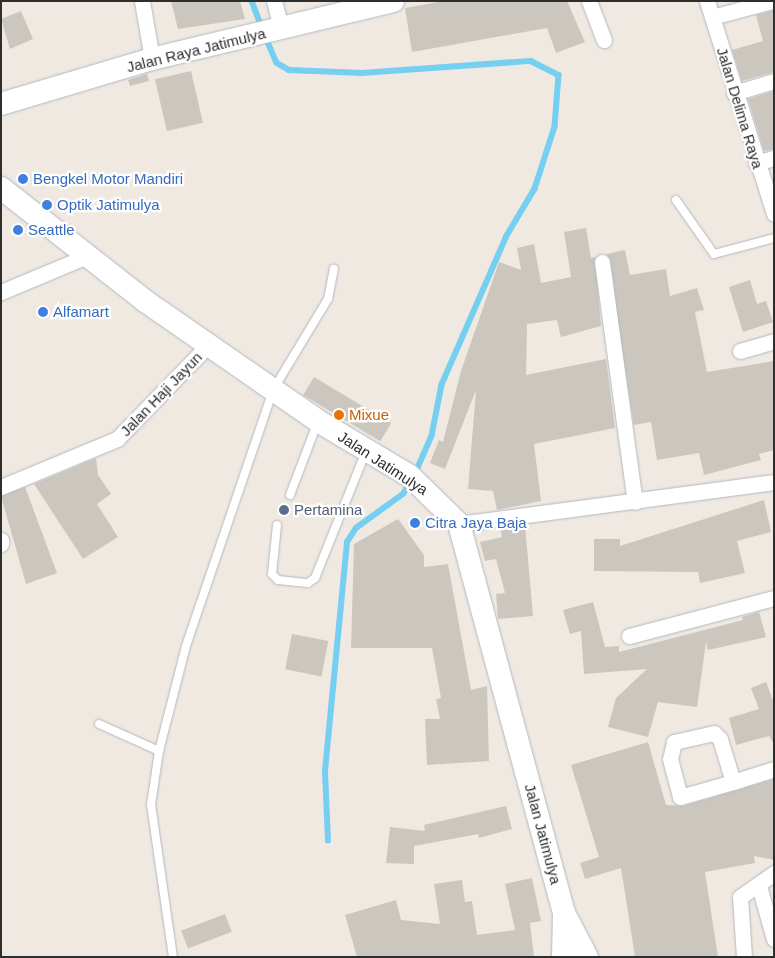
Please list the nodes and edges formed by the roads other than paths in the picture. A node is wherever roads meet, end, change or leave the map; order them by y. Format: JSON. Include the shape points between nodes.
{"nodes":[{"id":1,"x":142,"y":1,"type":"edge"},
{"id":2,"x":274,"y":1,"type":"edge"},
{"id":3,"x":393,"y":1,"type":"edge"},
{"id":4,"x":589,"y":1,"type":"edge"},
{"id":5,"x":708,"y":1,"type":"edge"},
{"id":6,"x":772,"y":1,"type":"edge"},
{"id":7,"x":712,"y":17,"type":"junction"},
{"id":8,"x":278,"y":29,"type":"junction"},
{"id":9,"x":604,"y":40,"type":"dead end"},
{"id":10,"x":152,"y":59,"type":"junction"},
{"id":11,"x":774,"y":81,"type":"edge"},
{"id":12,"x":734,"y":93,"type":"junction"},
{"id":13,"x":1,"y":104,"type":"edge"},
{"id":14,"x":774,"y":158,"type":"edge"},
{"id":15,"x":756,"y":163,"type":"junction"},
{"id":16,"x":1,"y":188,"type":"edge"},
{"id":17,"x":676,"y":200,"type":"dead end"},
{"id":18,"x":774,"y":214,"type":"edge"},
{"id":19,"x":774,"y":238,"type":"edge"},
{"id":20,"x":87,"y":256,"type":"junction"},
{"id":21,"x":602,"y":262,"type":"dead end"},
{"id":22,"x":334,"y":269,"type":"dead end"},
{"id":23,"x":1,"y":292,"type":"edge"},
{"id":24,"x":774,"y":342,"type":"edge"},
{"id":25,"x":208,"y":345,"type":"junction"},
{"id":26,"x":740,"y":350,"type":"dead end"},
{"id":27,"x":273,"y":390,"type":"junction"},
{"id":28,"x":318,"y":421,"type":"junction"},
{"id":29,"x":367,"y":450,"type":"junction"},
{"id":30,"x":774,"y":482,"type":"edge"},
{"id":31,"x":1,"y":487,"type":"edge"},
{"id":32,"x":290,"y":495,"type":"dead end"},
{"id":33,"x":635,"y":502,"type":"junction"},
{"id":34,"x":459,"y":524,"type":"junction"},
{"id":35,"x":277,"y":525,"type":"dead end"},
{"id":36,"x":1,"y":540,"type":"edge"},
{"id":37,"x":1,"y":544,"type":"edge"},
{"id":38,"x":774,"y":598,"type":"edge"},
{"id":39,"x":629,"y":636,"type":"dead end"},
{"id":40,"x":99,"y":724,"type":"dead end"},
{"id":41,"x":160,"y":751,"type":"junction"},
{"id":42,"x":774,"y":769,"type":"edge"},
{"id":43,"x":733,"y":782,"type":"junction"},
{"id":44,"x":774,"y":874,"type":"edge"},
{"id":45,"x":759,"y":886,"type":"junction"},
{"id":46,"x":564,"y":913,"type":"junction"},
{"id":47,"x":774,"y":939,"type":"edge"},
{"id":48,"x":173,"y":957,"type":"edge"},
{"id":49,"x":562,"y":957,"type":"edge"},
{"id":50,"x":587,"y":957,"type":"edge"},
{"id":51,"x":744,"y":957,"type":"edge"}],
"edges":[{"from":1,"to":10,"type":"street"},
{"from":2,"to":8,"type":"street"},
{"from":3,"to":8,"type":"main road","name":"Jalan Raya Jatimulya"},
{"from":4,"to":9,"type":"street"},
{"from":5,"to":7,"type":"street","name":"Jalan Delima Raya"},
{"from":6,"to":7,"type":"street"},
{"from":7,"to":12,"type":"street","name":"Jalan Delima Raya"},
{"from":8,"to":10,"type":"main road","name":"Jalan Raya Jatimulya"},
{"from":10,"to":13,"type":"main road","name":"Jalan Raya Jatimulya"},
{"from":11,"to":12,"type":"street"},
{"from":12,"to":15,"type":"street","name":"Jalan Delima Raya"},
{"from":14,"to":15,"type":"street"},
{"from":15,"to":18,"type":"street","name":"Jalan Delima Raya"},
{"from":16,"to":20,"type":"main road","name":"Jalan Jatimulya"},
{"from":17,"to":19,"type":"lane","via":[[714,254]]},
{"from":20,"to":23,"type":"street"},
{"from":20,"to":25,"type":"main road","name":"Jalan Jatimulya"},
{"from":21,"to":33,"type":"street"},
{"from":22,"to":27,"type":"lane","via":[[324,306]]},
{"from":24,"to":26,"type":"street"},
{"from":25,"to":27,"type":"main road","name":"Jalan Jatimulya"},
{"from":25,"to":31,"type":"street","name":"Jalan Haji Jayun","via":[[116,439]]},
{"from":27,"to":28,"type":"main road","name":"Jalan Jatimulya"},
{"from":27,"to":41,"type":"lane","via":[[189,638]]},
{"from":28,"to":29,"type":"main road","name":"Jalan Jatimulya"},
{"from":28,"to":32,"type":"lane"},
{"from":29,"to":34,"type":"main road","name":"Jalan Jatimulya","via":[[429,491]]},
{"from":29,"to":35,"type":"lane","via":[[315,578],[308,583],[278,580],[272,574]]},
{"from":30,"to":33,"type":"street"},
{"from":33,"to":34,"type":"street"},
{"from":34,"to":46,"type":"main road","name":"Jalan Jatimulya"},
{"from":36,"to":37,"type":"street"},
{"from":38,"to":39,"type":"street"},
{"from":40,"to":41,"type":"lane"},
{"from":41,"to":48,"type":"lane","via":[[151,805]]},
{"from":42,"to":43,"type":"street"},
{"from":43,"to":43,"type":"street","via":[[680,796],[670,759],[674,742],[714,732],[720,739]]},
{"from":44,"to":45,"type":"street"},
{"from":45,"to":47,"type":"street"},
{"from":45,"to":51,"type":"street","via":[[740,897]]},
{"from":46,"to":49,"type":"main road","name":"Jalan Jatimulya"},
{"from":46,"to":50,"type":"main road","name":"Jalan Jatimulya"}]}
